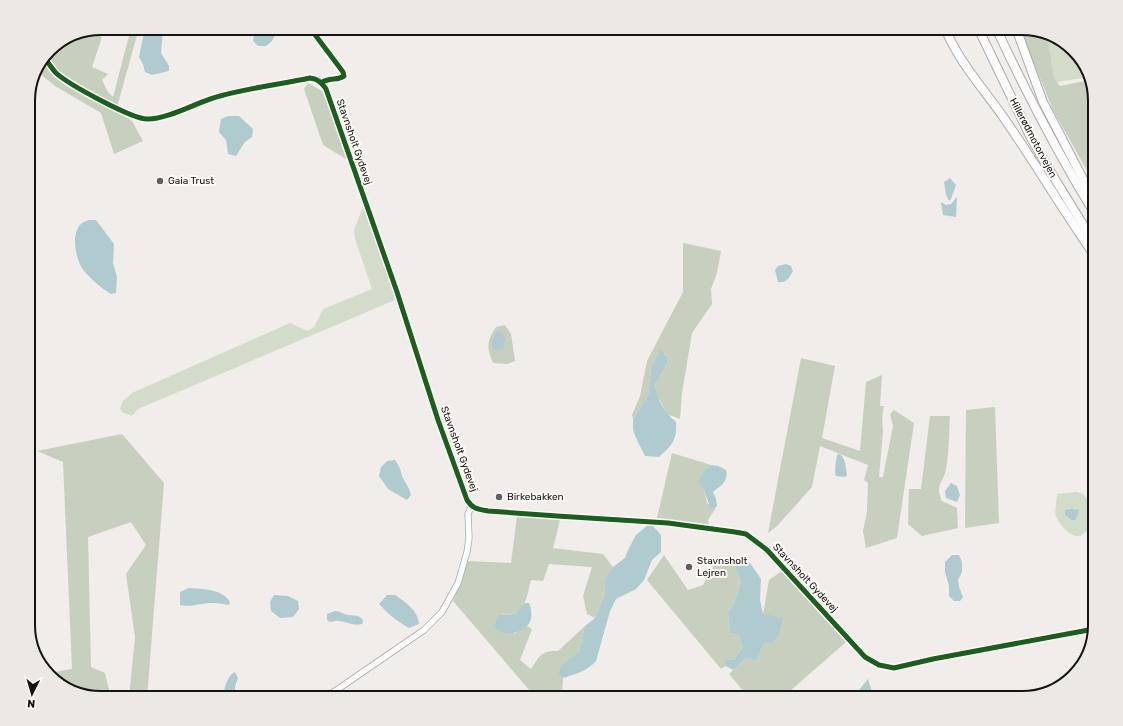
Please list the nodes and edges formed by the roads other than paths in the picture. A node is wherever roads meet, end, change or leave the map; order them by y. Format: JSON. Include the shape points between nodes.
{"nodes":[{"id":1,"x":948,"y":35,"type":"edge"},
{"id":2,"x":981,"y":35,"type":"edge"},
{"id":3,"x":999,"y":35,"type":"edge"},
{"id":4,"x":1019,"y":35,"type":"edge"},
{"id":5,"x":48,"y":63,"type":"edge"},
{"id":6,"x":1088,"y":189,"type":"edge"},
{"id":7,"x":1088,"y":203,"type":"edge"},
{"id":8,"x":1088,"y":233,"type":"edge"},
{"id":9,"x":1088,"y":245,"type":"edge"},
{"id":10,"x":471,"y":506,"type":"junction"},
{"id":11,"x":1087,"y":630,"type":"edge"},
{"id":12,"x":335,"y":691,"type":"edge"}],
"edges":[{"from":1,"to":9,"type":"highway","via":[[964,65],[1001,114]]},
{"from":2,"to":8,"type":"highway","name":"Hillerødmotorvejen","via":[[1031,138]]},
{"from":3,"to":7,"type":"highway","name":"Hillerødmotorvejen","via":[[1022,83]]},
{"from":4,"to":6,"type":"highway","via":[[1043,102]]},
{"from":5,"to":10,"type":"street","name":"Stavnsholt Gydevej","via":[[69,82],[126,113],[147,119],[163,117],[221,95],[310,78],[322,83],[394,284],[438,420]]},
{"from":10,"to":11,"type":"street","name":"Stavnsholt Gydevej","via":[[483,510],[668,523],[746,534],[767,550],[865,657],[879,665],[894,668]]},
{"from":10,"to":12,"type":"street","name":"Stavnsholt Gydevej","via":[[468,514],[467,552],[458,583],[442,612],[424,630]]}]}
